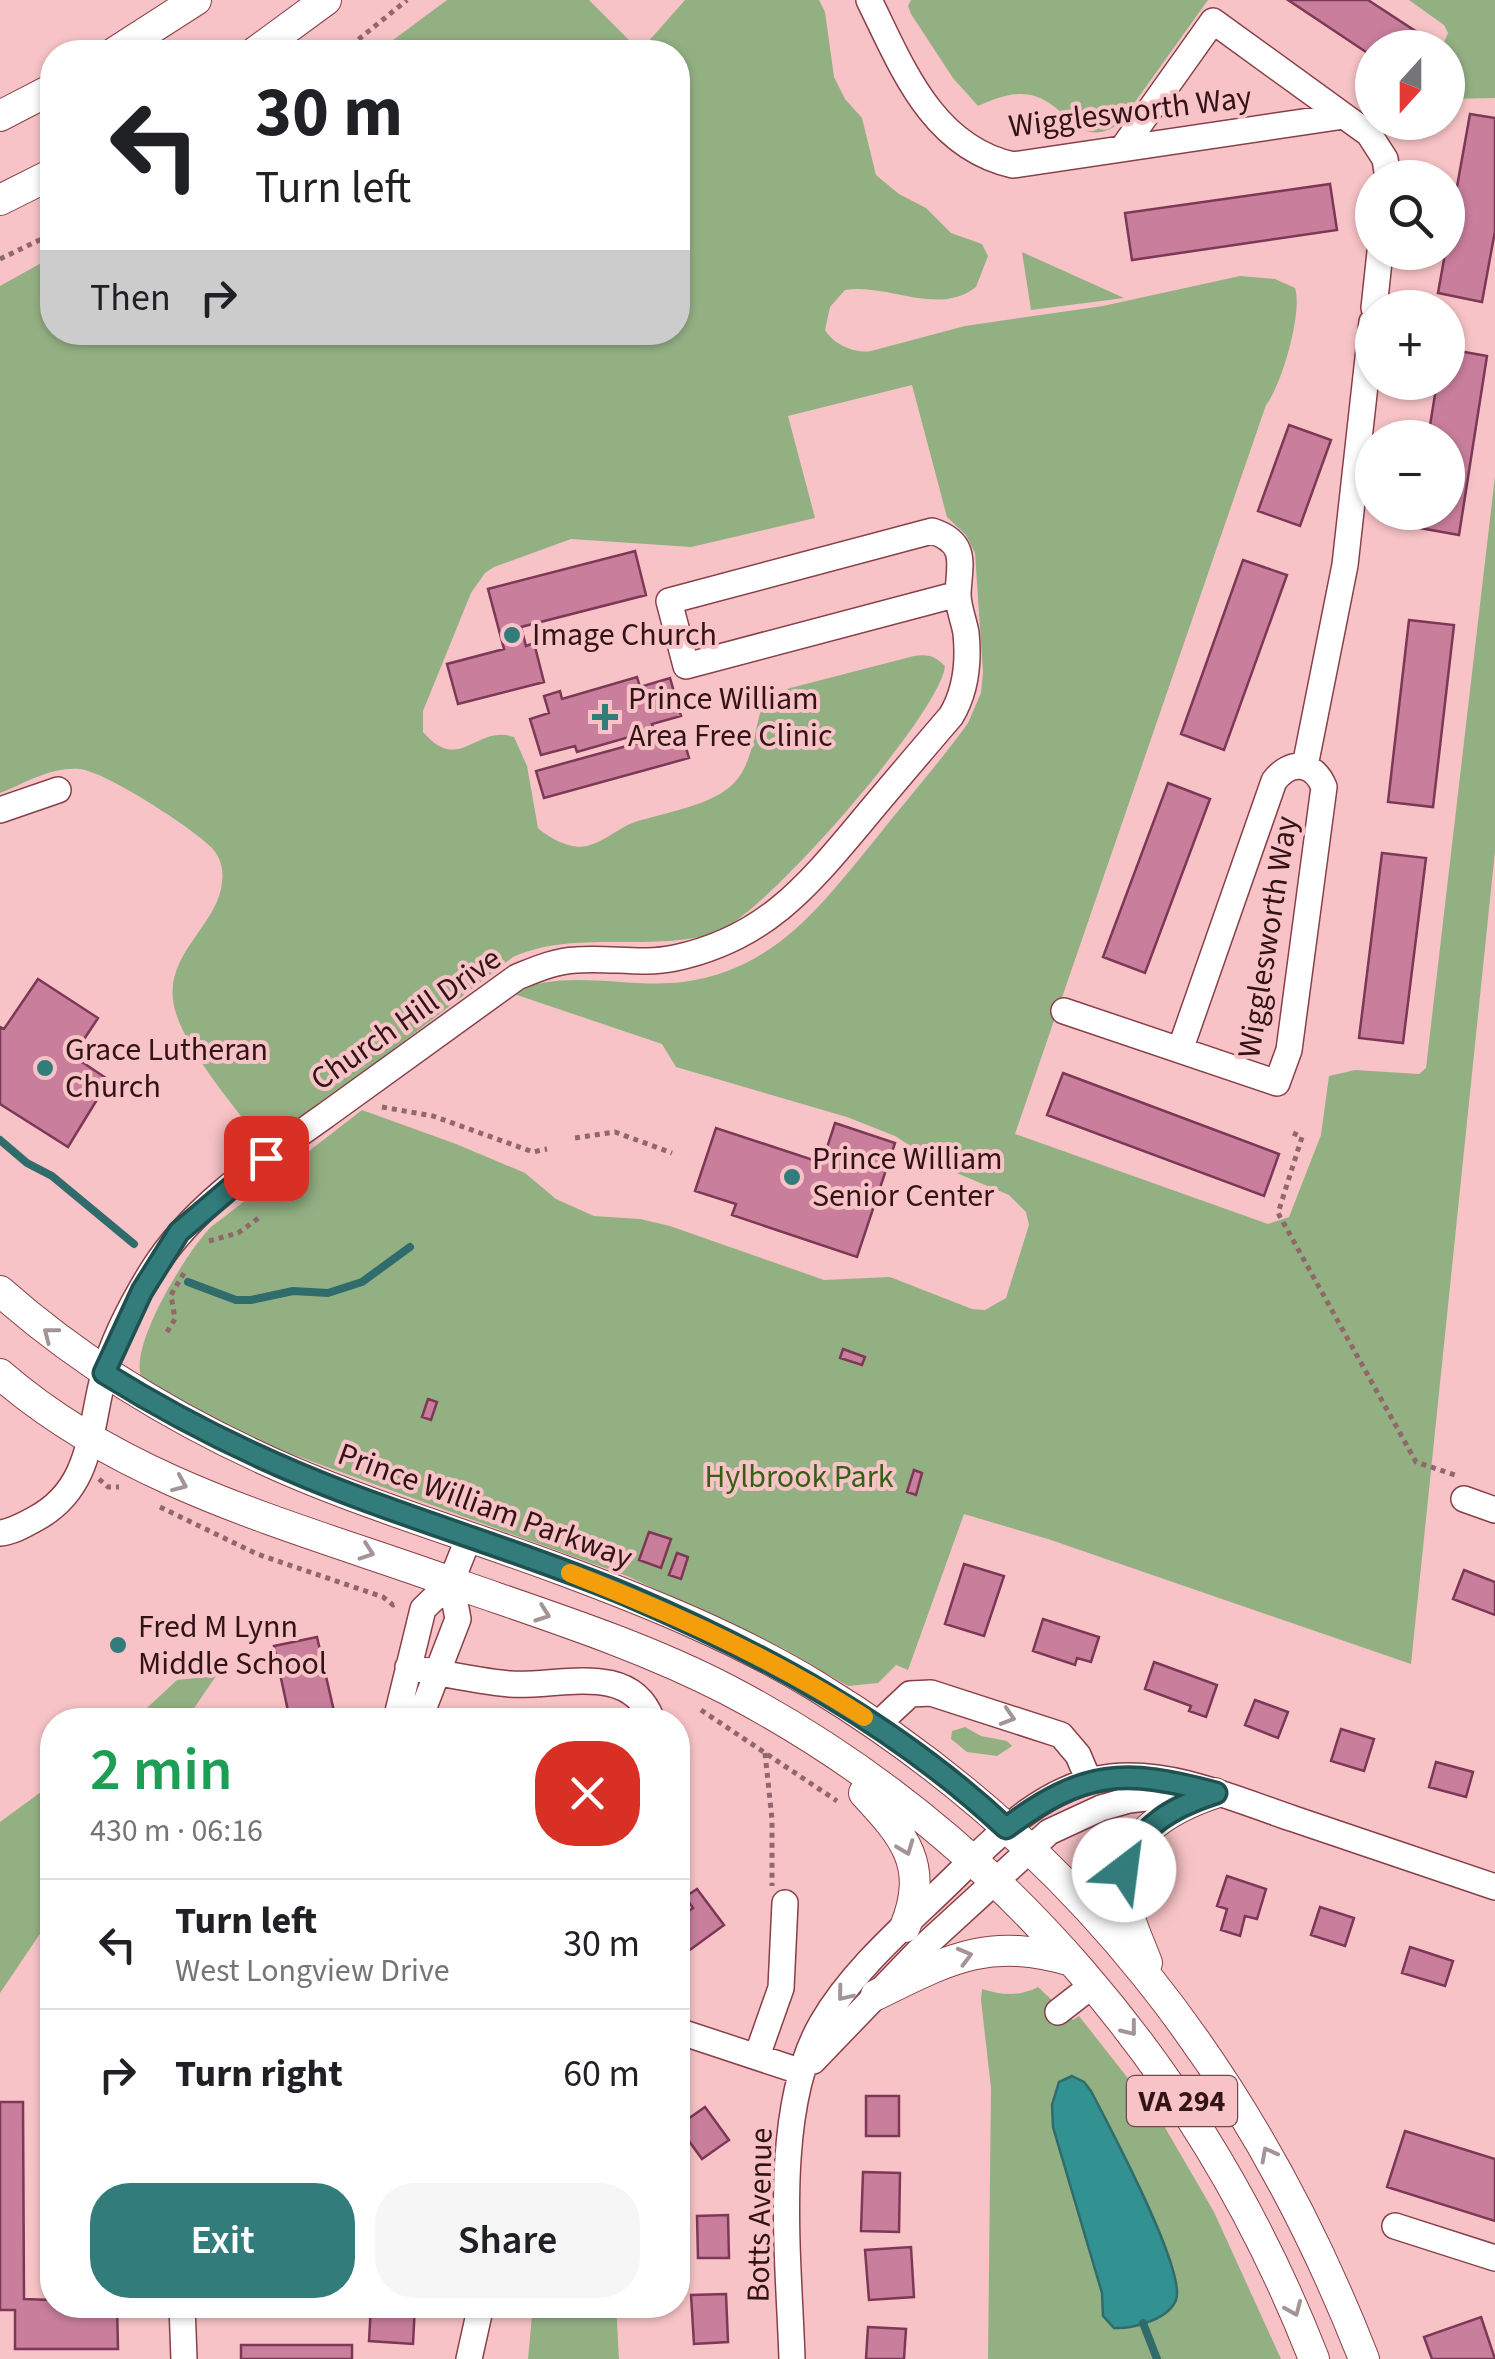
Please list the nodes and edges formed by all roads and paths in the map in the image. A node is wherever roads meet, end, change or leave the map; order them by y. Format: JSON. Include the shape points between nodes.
{"nodes":[{"id":1,"x":196,"y":0,"type":"edge"},
{"id":2,"x":326,"y":0,"type":"edge"},
{"id":3,"x":408,"y":0,"type":"edge"},
{"id":4,"x":868,"y":0,"type":"edge"},
{"id":5,"x":134,"y":40,"type":"edge"},
{"id":6,"x":271,"y":40,"type":"edge"},
{"id":7,"x":358,"y":40,"type":"edge"},
{"id":8,"x":40,"y":95,"type":"edge"},
{"id":9,"x":0,"y":116,"type":"edge"},
{"id":10,"x":1344,"y":116,"type":"junction"},
{"id":11,"x":1122,"y":149,"type":"junction"},
{"id":12,"x":1385,"y":160,"type":"edge"},
{"id":13,"x":40,"y":180,"type":"edge"},
{"id":14,"x":0,"y":200,"type":"edge"},
{"id":15,"x":40,"y":240,"type":"edge"},
{"id":16,"x":0,"y":259,"type":"edge"},
{"id":17,"x":1363,"y":400,"type":"edge"},
{"id":18,"x":958,"y":594,"type":"junction"},
{"id":19,"x":1305,"y":766,"type":"junction"},
{"id":20,"x":58,"y":790,"type":"dead end"},
{"id":21,"x":0,"y":810,"type":"edge"},
{"id":22,"x":1064,"y":1011,"type":"dead end"},
{"id":23,"x":1180,"y":1050,"type":"junction"},
{"id":24,"x":373,"y":1109,"type":"dead end"},
{"id":25,"x":1293,"y":1134,"type":"dead end"},
{"id":26,"x":575,"y":1138,"type":"dead end"},
{"id":27,"x":547,"y":1149,"type":"dead end"},
{"id":28,"x":672,"y":1153,"type":"dead end"},
{"id":29,"x":260,"y":1217,"type":"dead end"},
{"id":30,"x":203,"y":1246,"type":"dead end"},
{"id":31,"x":188,"y":1267,"type":"dead end"},
{"id":32,"x":0,"y":1291,"type":"edge"},
{"id":33,"x":167,"y":1332,"type":"dead end"},
{"id":34,"x":104,"y":1373,"type":"junction"},
{"id":35,"x":0,"y":1374,"type":"edge"},
{"id":36,"x":93,"y":1440,"type":"junction"},
{"id":37,"x":105,"y":1482,"type":"dead end"},
{"id":38,"x":1465,"y":1489,"type":"joint"},
{"id":39,"x":128,"y":1491,"type":"dead end"},
{"id":40,"x":160,"y":1507,"type":"dead end"},
{"id":41,"x":1495,"y":1510,"type":"edge"},
{"id":42,"x":0,"y":1532,"type":"edge"},
{"id":43,"x":469,"y":1536,"type":"junction"},
{"id":44,"x":451,"y":1582,"type":"junction"},
{"id":45,"x":393,"y":1605,"type":"dead end"},
{"id":46,"x":408,"y":1666,"type":"junction"},
{"id":47,"x":438,"y":1672,"type":"junction"},
{"id":48,"x":696,"y":1707,"type":"dead end"},
{"id":49,"x":399,"y":1708,"type":"edge"},
{"id":50,"x":424,"y":1708,"type":"edge"},
{"id":51,"x":645,"y":1708,"type":"edge"},
{"id":52,"x":877,"y":1726,"type":"junction"},
{"id":53,"x":821,"y":1747,"type":"junction"},
{"id":54,"x":765,"y":1752,"type":"junction"},
{"id":55,"x":1089,"y":1781,"type":"junction"},
{"id":56,"x":1216,"y":1793,"type":"junction"},
{"id":57,"x":846,"y":1807,"type":"dead end"},
{"id":58,"x":1017,"y":1838,"type":"junction"},
{"id":59,"x":982,"y":1871,"type":"junction"},
{"id":60,"x":1495,"y":1886,"type":"edge"},
{"id":61,"x":779,"y":1896,"type":"joint"},
{"id":62,"x":904,"y":1927,"type":"junction"},
{"id":63,"x":1084,"y":1973,"type":"junction"},
{"id":64,"x":1152,"y":1980,"type":"junction"},
{"id":65,"x":876,"y":1995,"type":"junction"},
{"id":66,"x":1058,"y":2012,"type":"dead end"},
{"id":67,"x":690,"y":2035,"type":"edge"},
{"id":68,"x":757,"y":2056,"type":"junction"},
{"id":69,"x":802,"y":2072,"type":"junction"},
{"id":70,"x":1395,"y":2226,"type":"dead end"},
{"id":71,"x":1495,"y":2258,"type":"edge"},
{"id":72,"x":182,"y":2318,"type":"edge"},
{"id":73,"x":478,"y":2318,"type":"edge"},
{"id":74,"x":184,"y":2359,"type":"edge"},
{"id":75,"x":469,"y":2359,"type":"edge"},
{"id":76,"x":792,"y":2359,"type":"edge"},
{"id":77,"x":1314,"y":2359,"type":"edge"},
{"id":78,"x":1364,"y":2359,"type":"edge"}],
"edges":[{"from":1,"to":5,"type":"main road"},
{"from":2,"to":6,"type":"main road"},
{"from":3,"to":7,"type":"path"},
{"from":4,"to":11,"type":"street","name":"Wigglesworth Way","via":[[918,96],[976,151],[1013,165]]},
{"from":8,"to":9,"type":"main road"},
{"from":10,"to":11,"type":"street","name":"Wigglesworth Way"},
{"from":10,"to":11,"type":"street","via":[[1212,21]]},
{"from":10,"to":12,"type":"street"},
{"from":13,"to":14,"type":"main road"},
{"from":15,"to":16,"type":"path"},
{"from":17,"to":19,"type":"street","via":[[1345,565]]},
{"from":18,"to":18,"type":"street","name":"Church Hill Drive","via":[[958,552],[932,531],[669,601],[686,666]]},
{"from":18,"to":34,"type":"street","name":"Church Hill Drive","via":[[966,658],[958,703],[804,890],[743,935],[708,950],[651,960],[573,960],[518,977],[198,1213],[152,1272]]},
{"from":19,"to":23,"type":"street","name":"Wigglesworth Way","via":[[1293,765],[1274,781]]},
{"from":19,"to":23,"type":"street","name":"Wigglesworth Way","via":[[1324,787],[1290,1050],[1277,1083]]},
{"from":20,"to":21,"type":"street"},
{"from":22,"to":23,"type":"street","name":"Wigglesworth Way"},
{"from":24,"to":27,"type":"path","via":[[422,1114],[533,1152]]},
{"from":25,"to":38,"type":"path","via":[[1302,1137],[1278,1212],[1416,1462]]},
{"from":26,"to":28,"type":"path","via":[[615,1132]]},
{"from":29,"to":30,"type":"path"},
{"from":31,"to":33,"type":"path","via":[[171,1295],[174,1319]]},
{"from":34,"to":32,"type":"main road","name":"Prince William Parkway","number":"VA 294","one_way":true},
{"from":34,"to":36,"type":"street","name":"Church Hill Drive"},
{"from":34,"to":43,"type":"main road","name":"Prince William Parkway","number":"VA 294","via":[[290,1471]]},
{"from":35,"to":36,"type":"main road","number":"VA 294"},
{"from":36,"to":42,"type":"street","name":"Church Hill Drive","via":[[79,1475],[55,1505]]},
{"from":36,"to":44,"type":"main road","number":"VA 294","one_way":true,"via":[[199,1492]]},
{"from":37,"to":39,"type":"path"},
{"from":38,"to":41,"type":"street"},
{"from":40,"to":45,"type":"path","via":[[257,1554]]},
{"from":43,"to":44,"type":"street"},
{"from":43,"to":52,"type":"main road","name":"Prince William Parkway","number":"VA 294","via":[[732,1642]]},
{"from":44,"to":46,"type":"street","via":[[423,1609]]},
{"from":44,"to":47,"type":"street","via":[[458,1619]]},
{"from":44,"to":53,"type":"main road","number":"VA 294","one_way":true,"via":[[668,1662]]},
{"from":46,"to":47,"type":"street"},
{"from":46,"to":49,"type":"street"},
{"from":47,"to":50,"type":"street"},
{"from":47,"to":51,"type":"street","via":[[521,1684],[599,1680],[626,1690]]},
{"from":48,"to":54,"type":"path"},
{"from":52,"to":55,"type":"street","one_way":true,"via":[[914,1692],[931,1693],[1061,1735]]},
{"from":52,"to":58,"type":"main road","name":"Prince William Parkway","number":"VA 294"},
{"from":53,"to":59,"type":"main road","number":"VA 294"},
{"from":53,"to":62,"type":"main road","one_way":true,"via":[[907,1844],[913,1890]]},
{"from":54,"to":57,"type":"path"},
{"from":54,"to":61,"type":"path"},
{"from":55,"to":56,"type":"street","via":[[1153,1778]]},
{"from":55,"to":58,"type":"street","via":[[1041,1803]]},
{"from":56,"to":58,"type":"street","via":[[1158,1795]]},
{"from":56,"to":60,"type":"street"},
{"from":56,"to":64,"type":"main road","via":[[1165,1814],[1144,1832],[1124,1870],[1124,1900]]},
{"from":58,"to":59,"type":"street"},
{"from":58,"to":64,"type":"main road","name":"Prince William Parkway","number":"VA 294"},
{"from":59,"to":62,"type":"street","name":"Botts Avenue"},
{"from":59,"to":63,"type":"main road","number":"VA 294"},
{"from":59,"to":65,"type":"street"},
{"from":61,"to":68,"type":"street","via":[[798,1936]]},
{"from":62,"to":69,"type":"street","name":"Botts Avenue","one_way":true,"via":[[821,2024]]},
{"from":65,"to":63,"type":"main road","one_way":true,"via":[[979,1952],[1023,1950]]},
{"from":63,"to":66,"type":"street"},
{"from":63,"to":77,"type":"main road","number":"VA 294","one_way":true,"via":[[1157,2064],[1214,2152],[1259,2233]]},
{"from":78,"to":64,"type":"main road","name":"Prince William Parkway","number":"VA 294","one_way":true,"via":[[1263,2145]]},
{"from":65,"to":69,"type":"street"},
{"from":67,"to":68,"type":"street"},
{"from":68,"to":69,"type":"street"},
{"from":69,"to":76,"type":"street","name":"Botts Avenue","via":[[787,2170]]},
{"from":70,"to":71,"type":"street"},
{"from":72,"to":74,"type":"street"},
{"from":73,"to":75,"type":"street"}]}
